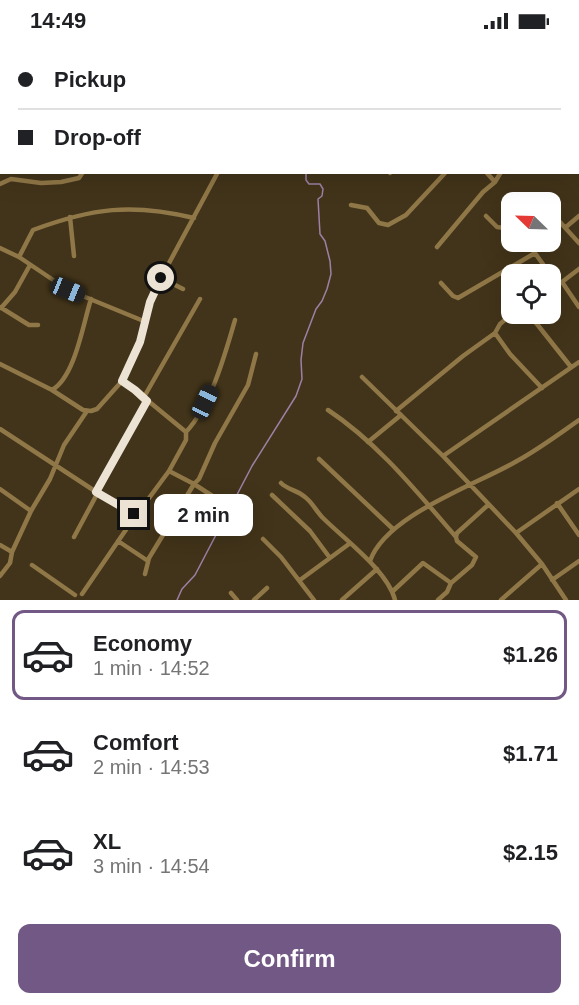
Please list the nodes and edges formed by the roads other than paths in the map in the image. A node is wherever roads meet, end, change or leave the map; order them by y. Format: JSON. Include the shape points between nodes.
{"nodes":[{"id":1,"x":82,"y":174,"type":"edge"},
{"id":2,"x":217,"y":174,"type":"edge"},
{"id":3,"x":444,"y":174,"type":"edge"},
{"id":4,"x":488,"y":174,"type":"edge"},
{"id":5,"x":500,"y":174,"type":"edge"},
{"id":6,"x":495,"y":182,"type":"junction"},
{"id":7,"x":0,"y":184,"type":"edge"},
{"id":8,"x":351,"y":205,"type":"dead end"},
{"id":9,"x":486,"y":216,"type":"dead end"},
{"id":10,"x":579,"y":216,"type":"edge"},
{"id":11,"x":70,"y":218,"type":"junction"},
{"id":12,"x":194,"y":218,"type":"junction"},
{"id":13,"x":561,"y":222,"type":"edge"},
{"id":14,"x":566,"y":227,"type":"junction"},
{"id":15,"x":501,"y":228,"type":"edge"},
{"id":16,"x":579,"y":243,"type":"edge"},
{"id":17,"x":437,"y":247,"type":"dead end"},
{"id":18,"x":0,"y":249,"type":"edge"},
{"id":19,"x":535,"y":253,"type":"joint"},
{"id":20,"x":74,"y":256,"type":"dead end"},
{"id":21,"x":19,"y":257,"type":"junction"},
{"id":22,"x":542,"y":264,"type":"edge"},
{"id":23,"x":30,"y":265,"type":"junction"},
{"id":24,"x":579,"y":269,"type":"edge"},
{"id":25,"x":161,"y":278,"type":"junction"},
{"id":26,"x":561,"y":282,"type":"edge"},
{"id":27,"x":441,"y":283,"type":"dead end"},
{"id":28,"x":561,"y":285,"type":"edge"},
{"id":29,"x":183,"y":289,"type":"dead end"},
{"id":30,"x":91,"y":299,"type":"junction"},
{"id":31,"x":200,"y":299,"type":"dead end"},
{"id":32,"x":1,"y":307,"type":"edge"},
{"id":33,"x":579,"y":307,"type":"edge"},
{"id":34,"x":235,"y":320,"type":"dead end"},
{"id":35,"x":146,"y":322,"type":"junction"},
{"id":36,"x":501,"y":323,"type":"edge"},
{"id":37,"x":537,"y":324,"type":"edge"},
{"id":38,"x":38,"y":325,"type":"dead end"},
{"id":39,"x":495,"y":333,"type":"junction"},
{"id":40,"x":256,"y":354,"type":"dead end"},
{"id":41,"x":579,"y":362,"type":"edge"},
{"id":42,"x":0,"y":364,"type":"edge"},
{"id":43,"x":572,"y":367,"type":"junction"},
{"id":44,"x":362,"y":377,"type":"dead end"},
{"id":45,"x":122,"y":381,"type":"junction"},
{"id":46,"x":542,"y":387,"type":"junction"},
{"id":47,"x":52,"y":390,"type":"junction"},
{"id":48,"x":145,"y":399,"type":"junction"},
{"id":49,"x":328,"y":410,"type":"dead end"},
{"id":50,"x":87,"y":411,"type":"junction"},
{"id":51,"x":396,"y":411,"type":"junction"},
{"id":52,"x":401,"y":415,"type":"junction"},
{"id":53,"x":579,"y":420,"type":"edge"},
{"id":54,"x":0,"y":429,"type":"edge"},
{"id":55,"x":186,"y":432,"type":"junction"},
{"id":56,"x":368,"y":442,"type":"junction"},
{"id":57,"x":443,"y":456,"type":"junction"},
{"id":58,"x":319,"y":459,"type":"dead end"},
{"id":59,"x":55,"y":465,"type":"junction"},
{"id":60,"x":169,"y":471,"type":"junction"},
{"id":61,"x":281,"y":483,"type":"dead end"},
{"id":62,"x":194,"y":484,"type":"junction"},
{"id":63,"x":470,"y":486,"type":"junction"},
{"id":64,"x":0,"y":489,"type":"edge"},
{"id":65,"x":579,"y":489,"type":"edge"},
{"id":66,"x":96,"y":492,"type":"junction"},
{"id":67,"x":272,"y":495,"type":"dead end"},
{"id":68,"x":214,"y":496,"type":"dead end"},
{"id":69,"x":557,"y":503,"type":"junction"},
{"id":70,"x":488,"y":505,"type":"junction"},
{"id":71,"x":429,"y":506,"type":"junction"},
{"id":72,"x":31,"y":511,"type":"junction"},
{"id":73,"x":136,"y":514,"type":"junction"},
{"id":74,"x":393,"y":530,"type":"junction"},
{"id":75,"x":516,"y":533,"type":"junction"},
{"id":76,"x":579,"y":535,"type":"edge"},
{"id":77,"x":74,"y":537,"type":"dead end"},
{"id":78,"x":456,"y":537,"type":"junction"},
{"id":79,"x":262,"y":539,"type":"dead end"},
{"id":80,"x":118,"y":541,"type":"junction"},
{"id":81,"x":350,"y":544,"type":"junction"},
{"id":82,"x":0,"y":546,"type":"edge"},
{"id":83,"x":12,"y":552,"type":"junction"},
{"id":84,"x":330,"y":558,"type":"junction"},
{"id":85,"x":148,"y":561,"type":"junction"},
{"id":86,"x":370,"y":561,"type":"junction"},
{"id":87,"x":579,"y":561,"type":"edge"},
{"id":88,"x":542,"y":564,"type":"junction"},
{"id":89,"x":32,"y":565,"type":"dead end"},
{"id":90,"x":377,"y":569,"type":"junction"},
{"id":91,"x":145,"y":574,"type":"dead end"},
{"id":92,"x":0,"y":576,"type":"edge"},
{"id":93,"x":300,"y":580,"type":"junction"},
{"id":94,"x":552,"y":580,"type":"junction"},
{"id":95,"x":451,"y":583,"type":"junction"},
{"id":96,"x":267,"y":588,"type":"dead end"},
{"id":97,"x":393,"y":591,"type":"junction"},
{"id":98,"x":231,"y":593,"type":"dead end"},
{"id":99,"x":82,"y":594,"type":"dead end"},
{"id":100,"x":75,"y":595,"type":"dead end"},
{"id":101,"x":237,"y":600,"type":"edge"},
{"id":102,"x":254,"y":600,"type":"edge"},
{"id":103,"x":314,"y":600,"type":"edge"},
{"id":104,"x":342,"y":600,"type":"edge"},
{"id":105,"x":395,"y":600,"type":"edge"},
{"id":106,"x":438,"y":600,"type":"edge"},
{"id":107,"x":501,"y":600,"type":"edge"},
{"id":108,"x":566,"y":600,"type":"edge"}],
"edges":[{"from":1,"to":7,"type":"street","via":[[61,182],[11,179]]},
{"from":2,"to":12,"type":"street"},
{"from":3,"to":8,"type":"street","via":[[406,215],[388,225],[379,223],[367,208]]},
{"from":4,"to":6,"type":"street"},
{"from":5,"to":6,"type":"street"},
{"from":6,"to":17,"type":"street"},
{"from":9,"to":15,"type":"street"},
{"from":10,"to":14,"type":"street"},
{"from":11,"to":12,"type":"street","via":[[109,210],[148,209]]},
{"from":11,"to":20,"type":"street"},
{"from":11,"to":21,"type":"street","via":[[33,230]]},
{"from":12,"to":25,"type":"street"},
{"from":13,"to":14,"type":"street"},
{"from":14,"to":16,"type":"street"},
{"from":18,"to":21,"type":"street"},
{"from":19,"to":22,"type":"street"},
{"from":19,"to":27,"type":"street","via":[[458,298]]},
{"from":21,"to":23,"type":"street"},
{"from":23,"to":30,"type":"street","via":[[68,290]]},
{"from":23,"to":32,"type":"street"},
{"from":24,"to":26,"type":"street"},
{"from":25,"to":29,"type":"street"},
{"from":25,"to":35,"type":"street"},
{"from":28,"to":33,"type":"street"},
{"from":30,"to":35,"type":"street"},
{"from":30,"to":47,"type":"street","via":[[66,376]]},
{"from":31,"to":48,"type":"street"},
{"from":32,"to":38,"type":"street","via":[[29,325]]},
{"from":34,"to":55,"type":"street","via":[[224,362],[195,423]]},
{"from":35,"to":45,"type":"street"},
{"from":36,"to":39,"type":"street"},
{"from":37,"to":43,"type":"street"},
{"from":39,"to":46,"type":"street"},
{"from":39,"to":51,"type":"street"},
{"from":40,"to":62,"type":"street","via":[[248,385]]},
{"from":41,"to":43,"type":"street"},
{"from":42,"to":47,"type":"street"},
{"from":43,"to":46,"type":"street"},
{"from":44,"to":51,"type":"street"},
{"from":45,"to":48,"type":"street"},
{"from":45,"to":50,"type":"street","via":[[97,409]]},
{"from":46,"to":57,"type":"street"},
{"from":47,"to":50,"type":"street"},
{"from":48,"to":55,"type":"street"},
{"from":48,"to":66,"type":"street"},
{"from":49,"to":56,"type":"street"},
{"from":50,"to":59,"type":"street"},
{"from":51,"to":52,"type":"street"},
{"from":52,"to":56,"type":"street"},
{"from":52,"to":57,"type":"street"},
{"from":53,"to":63,"type":"street","via":[[520,460]]},
{"from":54,"to":59,"type":"street"},
{"from":55,"to":60,"type":"street","via":[[186,440]]},
{"from":56,"to":71,"type":"street"},
{"from":57,"to":63,"type":"street"},
{"from":58,"to":74,"type":"street"},
{"from":59,"to":66,"type":"street"},
{"from":59,"to":72,"type":"street"},
{"from":60,"to":62,"type":"street"},
{"from":60,"to":73,"type":"street"},
{"from":61,"to":81,"type":"street","via":[[303,495]]},
{"from":62,"to":68,"type":"street"},
{"from":62,"to":85,"type":"street"},
{"from":63,"to":70,"type":"street"},
{"from":63,"to":71,"type":"street"},
{"from":64,"to":72,"type":"street"},
{"from":65,"to":69,"type":"street"},
{"from":66,"to":73,"type":"street"},
{"from":66,"to":77,"type":"street"},
{"from":67,"to":84,"type":"street","via":[[310,531]]},
{"from":69,"to":75,"type":"street"},
{"from":69,"to":76,"type":"street"},
{"from":70,"to":75,"type":"street"},
{"from":70,"to":78,"type":"street"},
{"from":71,"to":74,"type":"street"},
{"from":71,"to":78,"type":"street"},
{"from":72,"to":83,"type":"street"},
{"from":73,"to":80,"type":"street"},
{"from":74,"to":86,"type":"street","via":[[377,546]]},
{"from":75,"to":88,"type":"street"},
{"from":78,"to":95,"type":"street","via":[[476,561]]},
{"from":79,"to":93,"type":"street"},
{"from":80,"to":85,"type":"street"},
{"from":80,"to":99,"type":"street"},
{"from":81,"to":84,"type":"street"},
{"from":81,"to":86,"type":"street"},
{"from":82,"to":83,"type":"street"},
{"from":83,"to":92,"type":"street","via":[[10,563]]},
{"from":84,"to":93,"type":"street"},
{"from":85,"to":91,"type":"street"},
{"from":86,"to":90,"type":"street"},
{"from":87,"to":94,"type":"street"},
{"from":88,"to":94,"type":"street"},
{"from":88,"to":107,"type":"street"},
{"from":89,"to":100,"type":"street"},
{"from":90,"to":97,"type":"street"},
{"from":90,"to":104,"type":"street"},
{"from":93,"to":103,"type":"street"},
{"from":94,"to":108,"type":"street"},
{"from":95,"to":97,"type":"street","via":[[423,563]]},
{"from":95,"to":106,"type":"street"},
{"from":96,"to":102,"type":"street"},
{"from":97,"to":105,"type":"street"},
{"from":98,"to":101,"type":"street"}]}
